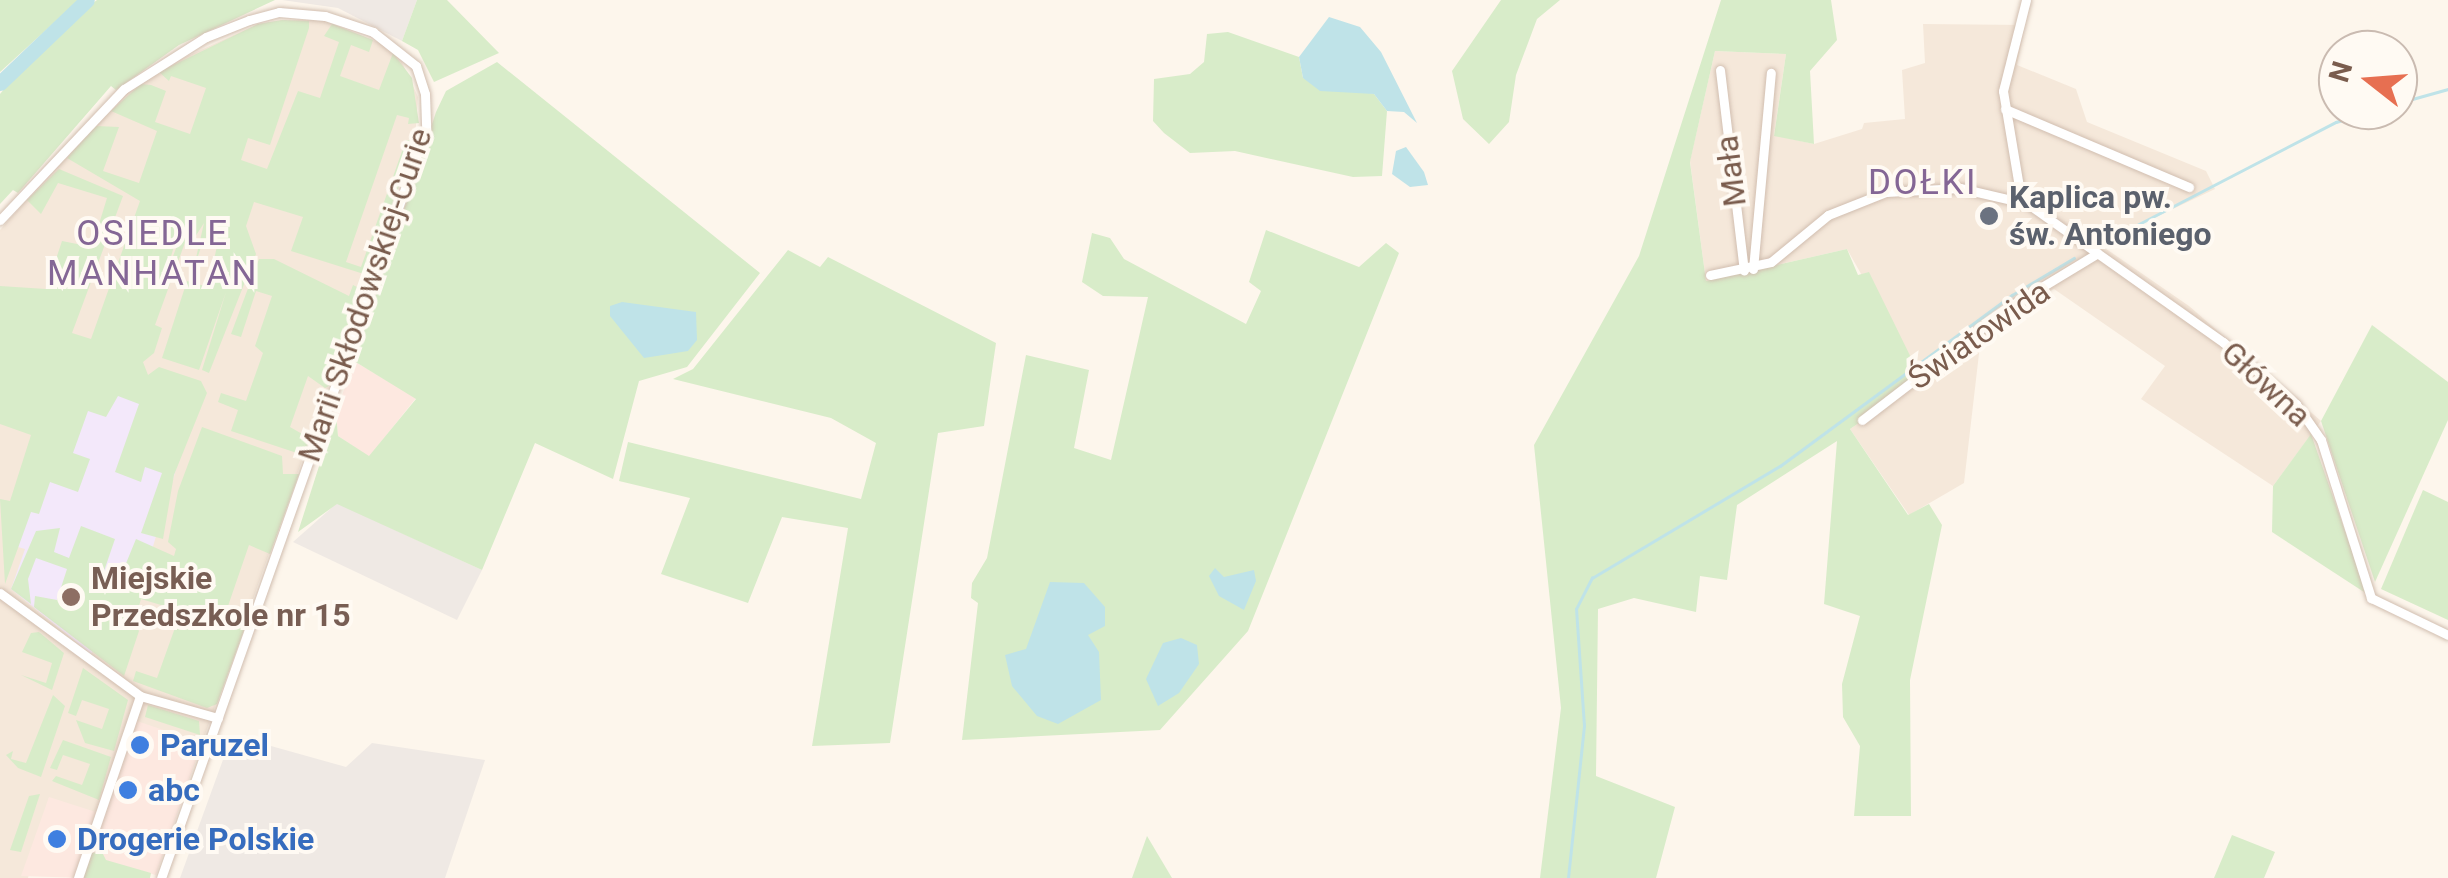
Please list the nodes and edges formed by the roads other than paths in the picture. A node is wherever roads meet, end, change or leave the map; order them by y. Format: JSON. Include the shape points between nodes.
{"nodes":[{"id":1,"x":2026,"y":0,"type":"edge"},
{"id":2,"x":1720,"y":70,"type":"dead end"},
{"id":3,"x":1771,"y":73,"type":"dead end"},
{"id":4,"x":2005,"y":109,"type":"junction"},
{"id":5,"x":2018,"y":187,"type":"junction"},
{"id":6,"x":2188,"y":187,"type":"dead end"},
{"id":7,"x":1999,"y":194,"type":"junction"},
{"id":8,"x":2028,"y":204,"type":"junction"},
{"id":9,"x":0,"y":220,"type":"edge"},
{"id":10,"x":2098,"y":253,"type":"junction"},
{"id":11,"x":1748,"y":270,"type":"junction"},
{"id":12,"x":1710,"y":275,"type":"dead end"},
{"id":13,"x":1862,"y":420,"type":"dead end"},
{"id":14,"x":0,"y":594,"type":"edge"},
{"id":15,"x":2448,"y":635,"type":"edge"},
{"id":16,"x":140,"y":696,"type":"junction"},
{"id":17,"x":218,"y":718,"type":"junction"},
{"id":18,"x":78,"y":878,"type":"edge"},
{"id":19,"x":161,"y":878,"type":"edge"}],
"edges":[{"from":1,"to":4,"type":"street","via":[[2004,74]]},
{"from":2,"to":11,"type":"street","name":"Mała"},
{"from":3,"to":11,"type":"street"},
{"from":4,"to":5,"type":"street"},
{"from":4,"to":6,"type":"street"},
{"from":5,"to":7,"type":"street","name":"Główna"},
{"from":5,"to":8,"type":"street"},
{"from":7,"to":8,"type":"street","name":"Główna"},
{"from":7,"to":11,"type":"street","name":"Główna","via":[[1950,188],[1886,192],[1828,215],[1783,255]]},
{"from":8,"to":10,"type":"street","name":"Główna"},
{"from":9,"to":17,"type":"street","name":"Marii Skłodowskiej-Curie","via":[[124,88],[206,37],[249,20],[279,12],[344,20],[394,44],[416,66],[426,129]]},
{"from":10,"to":13,"type":"street","name":"Światowida","via":[[2012,305]]},
{"from":10,"to":15,"type":"street","name":"Główna","via":[[2296,404],[2321,440],[2372,598]]},
{"from":11,"to":12,"type":"street","name":"Główna"},
{"from":14,"to":16,"type":"street"},
{"from":16,"to":17,"type":"street"},
{"from":16,"to":18,"type":"street"},
{"from":17,"to":19,"type":"street","name":"Marii Skłodowskiej-Curie"}]}
